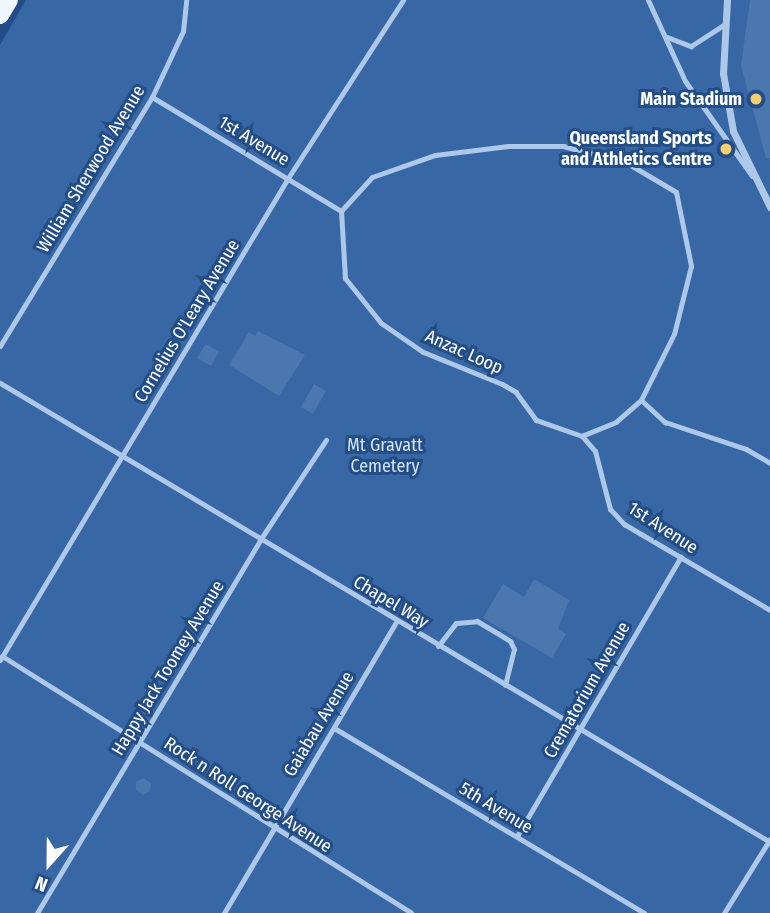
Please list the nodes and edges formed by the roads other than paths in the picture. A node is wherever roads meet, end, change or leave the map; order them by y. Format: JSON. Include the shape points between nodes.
{"nodes":[{"id":1,"x":9,"y":0,"type":"edge"},
{"id":2,"x":186,"y":0,"type":"edge"},
{"id":3,"x":403,"y":0,"type":"edge"},
{"id":4,"x":648,"y":0,"type":"edge"},
{"id":5,"x":727,"y":0,"type":"edge"},
{"id":6,"x":0,"y":15,"type":"edge"},
{"id":7,"x":723,"y":25,"type":"junction"},
{"id":8,"x":665,"y":35,"type":"junction"},
{"id":9,"x":152,"y":97,"type":"junction"},
{"id":10,"x":752,"y":176,"type":"junction"},
{"id":11,"x":288,"y":178,"type":"junction"},
{"id":12,"x":770,"y":206,"type":"edge"},
{"id":13,"x":341,"y":211,"type":"junction"},
{"id":14,"x":0,"y":346,"type":"edge"},
{"id":15,"x":0,"y":383,"type":"edge"},
{"id":16,"x":641,"y":400,"type":"junction"},
{"id":17,"x":582,"y":436,"type":"junction"},
{"id":18,"x":326,"y":440,"type":"dead end"},
{"id":19,"x":122,"y":458,"type":"junction"},
{"id":20,"x":770,"y":463,"type":"edge"},
{"id":21,"x":260,"y":540,"type":"junction"},
{"id":22,"x":681,"y":557,"type":"junction"},
{"id":23,"x":770,"y":610,"type":"edge"},
{"id":24,"x":396,"y":622,"type":"junction"},
{"id":25,"x":438,"y":646,"type":"junction"},
{"id":26,"x":1,"y":657,"type":"edge"},
{"id":27,"x":505,"y":685,"type":"junction"},
{"id":28,"x":334,"y":728,"type":"junction"},
{"id":29,"x":581,"y":729,"type":"junction"},
{"id":30,"x":140,"y":742,"type":"junction"},
{"id":31,"x":272,"y":830,"type":"junction"},
{"id":32,"x":517,"y":836,"type":"junction"},
{"id":33,"x":770,"y":841,"type":"edge"},
{"id":34,"x":37,"y":913,"type":"edge"},
{"id":35,"x":224,"y":913,"type":"edge"},
{"id":36,"x":411,"y":913,"type":"edge"},
{"id":37,"x":644,"y":913,"type":"edge"},
{"id":38,"x":724,"y":913,"type":"edge"}],
"edges":[{"from":1,"to":6,"type":"main road"},
{"from":2,"to":9,"type":"lane","name":"William Sherwood Avenue","via":[[183,31]]},
{"from":3,"to":11,"type":"lane","name":"Cornelius O'Leary Avenue"},
{"from":4,"to":8,"type":"lane"},
{"from":5,"to":7,"type":"street"},
{"from":7,"to":8,"type":"lane","via":[[691,46]]},
{"from":7,"to":10,"type":"street","via":[[723,73],[733,131]]},
{"from":8,"to":10,"type":"lane","via":[[685,81]]},
{"from":9,"to":11,"type":"lane","name":"1st Avenue"},
{"from":9,"to":14,"type":"lane","name":"William Sherwood Avenue"},
{"from":10,"to":12,"type":"street"},
{"from":11,"to":13,"type":"lane","name":"1st Avenue"},
{"from":11,"to":19,"type":"lane","name":"Cornelius O'Leary Avenue"},
{"from":13,"to":16,"type":"lane","via":[[372,177],[435,155],[508,146],[563,146],[627,163],[676,192],[691,266],[674,334]]},
{"from":13,"to":17,"type":"lane","name":"Anzac Loop","via":[[345,278],[380,323],[423,352],[516,392],[536,420]]},
{"from":15,"to":19,"type":"lane","name":"Chapel Way"},
{"from":16,"to":17,"type":"lane","via":[[616,422]]},
{"from":16,"to":20,"type":"lane","via":[[665,422],[746,449]]},
{"from":17,"to":22,"type":"lane","name":"1st Avenue","via":[[595,451],[610,509],[624,523]]},
{"from":18,"to":21,"type":"lane","name":"Happy Jack Toomey Avenue"},
{"from":19,"to":21,"type":"lane","name":"Chapel Way"},
{"from":19,"to":26,"type":"lane","name":"Cornelius O'Leary Avenue"},
{"from":21,"to":24,"type":"lane","name":"Chapel Way"},
{"from":21,"to":30,"type":"lane","name":"Happy Jack Toomey Avenue"},
{"from":22,"to":23,"type":"lane","name":"1st Avenue"},
{"from":22,"to":29,"type":"lane","name":"Crematorium Avenue"},
{"from":24,"to":25,"type":"lane","name":"Chapel Way"},
{"from":24,"to":28,"type":"lane","name":"Gaiabau Avenue"},
{"from":25,"to":27,"type":"lane","name":"Chapel Way"},
{"from":25,"to":27,"type":"lane","via":[[456,623],[477,621],[510,641],[514,649]]},
{"from":26,"to":30,"type":"lane","name":"Rock n Roll George Avenue"},
{"from":27,"to":29,"type":"lane","name":"Chapel Way"},
{"from":28,"to":31,"type":"lane","name":"Gaiabau Avenue"},
{"from":28,"to":32,"type":"lane","name":"5th Avenue"},
{"from":29,"to":32,"type":"lane","name":"Crematorium Avenue"},
{"from":29,"to":33,"type":"lane","name":"Chapel Way"},
{"from":30,"to":31,"type":"lane","name":"Rock n Roll George Avenue"},
{"from":30,"to":34,"type":"lane","name":"Happy Jack Toomey Avenue"},
{"from":31,"to":35,"type":"lane","name":"Gaiabau Avenue"},
{"from":31,"to":36,"type":"lane","name":"Rock n Roll George Avenue"},
{"from":32,"to":37,"type":"lane","name":"5th Avenue"},
{"from":33,"to":38,"type":"lane"}]}
